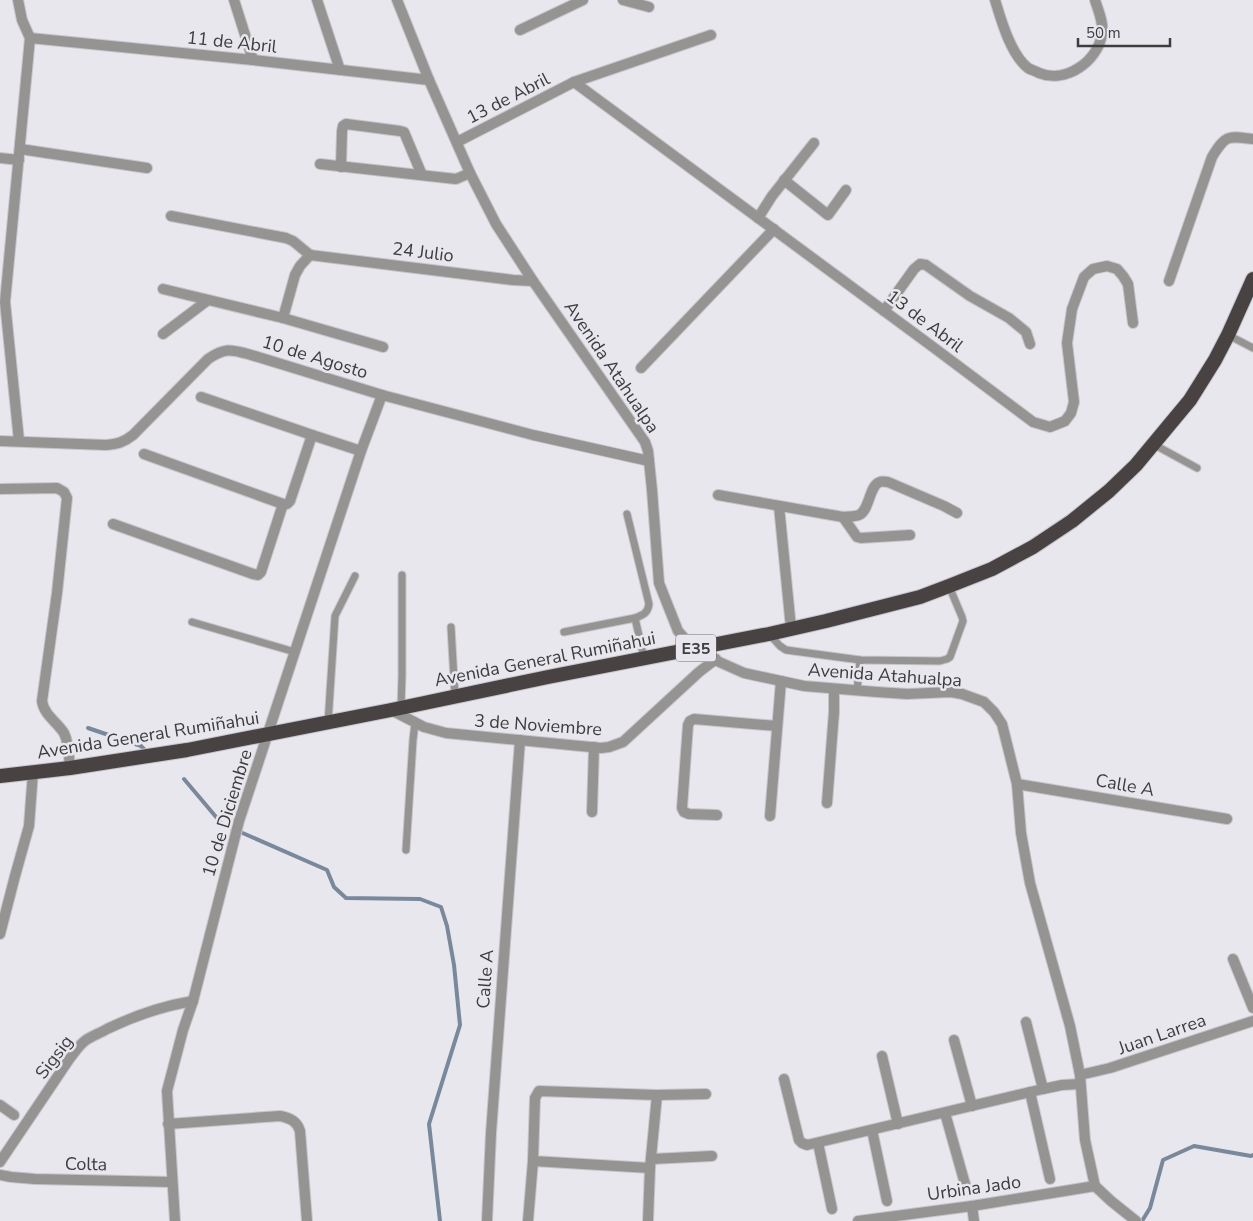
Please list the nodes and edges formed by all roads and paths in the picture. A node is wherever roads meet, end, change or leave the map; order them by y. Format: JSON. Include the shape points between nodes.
{"nodes":[{"id":1,"x":18,"y":0,"type":"edge"},
{"id":2,"x":234,"y":0,"type":"edge"},
{"id":3,"x":317,"y":0,"type":"edge"},
{"id":4,"x":397,"y":0,"type":"edge"},
{"id":5,"x":583,"y":0,"type":"edge"},
{"id":6,"x":623,"y":0,"type":"edge"},
{"id":7,"x":995,"y":0,"type":"edge"},
{"id":8,"x":1095,"y":0,"type":"edge"},
{"id":9,"x":568,"y":3,"type":"edge"},
{"id":10,"x":649,"y":7,"type":"dead end"},
{"id":11,"x":520,"y":30,"type":"dead end"},
{"id":12,"x":711,"y":35,"type":"dead end"},
{"id":13,"x":30,"y":38,"type":"junction"},
{"id":14,"x":254,"y":60,"type":"junction"},
{"id":15,"x":340,"y":70,"type":"junction"},
{"id":16,"x":429,"y":80,"type":"junction"},
{"id":17,"x":574,"y":82,"type":"junction"},
{"id":18,"x":1253,"y":139,"type":"edge"},
{"id":19,"x":457,"y":142,"type":"junction"},
{"id":20,"x":814,"y":143,"type":"dead end"},
{"id":21,"x":20,"y":149,"type":"junction"},
{"id":22,"x":0,"y":158,"type":"edge"},
{"id":23,"x":19,"y":160,"type":"junction"},
{"id":24,"x":320,"y":164,"type":"dead end"},
{"id":25,"x":341,"y":167,"type":"junction"},
{"id":26,"x":147,"y":168,"type":"dead end"},
{"id":27,"x":470,"y":173,"type":"junction"},
{"id":28,"x":422,"y":176,"type":"junction"},
{"id":29,"x":784,"y":180,"type":"junction"},
{"id":30,"x":846,"y":190,"type":"dead end"},
{"id":31,"x":171,"y":216,"type":"dead end"},
{"id":32,"x":758,"y":218,"type":"junction"},
{"id":33,"x":774,"y":229,"type":"junction"},
{"id":34,"x":310,"y":255,"type":"junction"},
{"id":35,"x":1253,"y":279,"type":"edge"},
{"id":36,"x":533,"y":281,"type":"junction"},
{"id":37,"x":1169,"y":281,"type":"dead end"},
{"id":38,"x":3,"y":289,"type":"edge"},
{"id":39,"x":163,"y":289,"type":"dead end"},
{"id":40,"x":208,"y":300,"type":"junction"},
{"id":41,"x":884,"y":311,"type":"junction"},
{"id":42,"x":283,"y":318,"type":"junction"},
{"id":43,"x":1133,"y":323,"type":"dead end"},
{"id":44,"x":163,"y":334,"type":"dead end"},
{"id":45,"x":1228,"y":335,"type":"junction"},
{"id":46,"x":1030,"y":344,"type":"dead end"},
{"id":47,"x":383,"y":347,"type":"dead end"},
{"id":48,"x":1253,"y":348,"type":"edge"},
{"id":49,"x":641,"y":368,"type":"dead end"},
{"id":50,"x":382,"y":395,"type":"junction"},
{"id":51,"x":201,"y":397,"type":"dead end"},
{"id":52,"x":312,"y":436,"type":"junction"},
{"id":53,"x":0,"y":441,"type":"edge"},
{"id":54,"x":19,"y":441,"type":"junction"},
{"id":55,"x":1154,"y":444,"type":"junction"},
{"id":56,"x":361,"y":451,"type":"junction"},
{"id":57,"x":144,"y":454,"type":"dead end"},
{"id":58,"x":649,"y":460,"type":"junction"},
{"id":59,"x":1197,"y":468,"type":"dead end"},
{"id":60,"x":0,"y":489,"type":"edge"},
{"id":61,"x":718,"y":495,"type":"dead end"},
{"id":62,"x":283,"y":504,"type":"junction"},
{"id":63,"x":779,"y":506,"type":"junction"},
{"id":64,"x":956,"y":513,"type":"dead end"},
{"id":65,"x":627,"y":514,"type":"dead end"},
{"id":66,"x":843,"y":517,"type":"junction"},
{"id":67,"x":113,"y":524,"type":"dead end"},
{"id":68,"x":910,"y":535,"type":"dead end"},
{"id":69,"x":402,"y":575,"type":"dead end"},
{"id":70,"x":355,"y":576,"type":"dead end"},
{"id":71,"x":949,"y":586,"type":"junction"},
{"id":72,"x":635,"y":618,"type":"junction"},
{"id":73,"x":192,"y":622,"type":"dead end"},
{"id":74,"x":451,"y":627,"type":"dead end"},
{"id":75,"x":791,"y":628,"type":"junction"},
{"id":76,"x":564,"y":632,"type":"dead end"},
{"id":77,"x":769,"y":634,"type":"junction"},
{"id":78,"x":697,"y":648,"type":"junction"},
{"id":79,"x":295,"y":652,"type":"junction"},
{"id":80,"x":644,"y":658,"type":"junction"},
{"id":81,"x":716,"y":659,"type":"junction"},
{"id":82,"x":860,"y":660,"type":"junction"},
{"id":83,"x":781,"y":682,"type":"junction"},
{"id":84,"x":834,"y":689,"type":"junction"},
{"id":85,"x":857,"y":691,"type":"junction"},
{"id":86,"x":455,"y":697,"type":"junction"},
{"id":87,"x":396,"y":709,"type":"junction"},
{"id":88,"x":415,"y":722,"type":"junction"},
{"id":89,"x":328,"y":723,"type":"junction"},
{"id":90,"x":777,"y":726,"type":"junction"},
{"id":91,"x":268,"y":735,"type":"junction"},
{"id":92,"x":520,"y":740,"type":"junction"},
{"id":93,"x":594,"y":747,"type":"junction"},
{"id":94,"x":70,"y":768,"type":"junction"},
{"id":95,"x":34,"y":772,"type":"junction"},
{"id":96,"x":0,"y":776,"type":"edge"},
{"id":97,"x":1017,"y":784,"type":"junction"},
{"id":98,"x":827,"y":803,"type":"dead end"},
{"id":99,"x":592,"y":812,"type":"dead end"},
{"id":100,"x":717,"y":815,"type":"dead end"},
{"id":101,"x":770,"y":816,"type":"dead end"},
{"id":102,"x":1227,"y":819,"type":"dead end"},
{"id":103,"x":406,"y":850,"type":"dead end"},
{"id":104,"x":0,"y":934,"type":"edge"},
{"id":105,"x":1233,"y":959,"type":"dead end"},
{"id":106,"x":193,"y":1001,"type":"junction"},
{"id":107,"x":1253,"y":1008,"type":"edge"},
{"id":108,"x":1253,"y":1021,"type":"edge"},
{"id":109,"x":1026,"y":1022,"type":"dead end"},
{"id":110,"x":954,"y":1040,"type":"dead end"},
{"id":111,"x":882,"y":1056,"type":"dead end"},
{"id":112,"x":784,"y":1078,"type":"dead end"},
{"id":113,"x":1080,"y":1079,"type":"junction"},
{"id":114,"x":1043,"y":1089,"type":"junction"},
{"id":115,"x":1030,"y":1092,"type":"junction"},
{"id":116,"x":706,"y":1094,"type":"dead end"},
{"id":117,"x":657,"y":1095,"type":"junction"},
{"id":118,"x":0,"y":1105,"type":"edge"},
{"id":119,"x":972,"y":1106,"type":"junction"},
{"id":120,"x":945,"y":1113,"type":"junction"},
{"id":121,"x":14,"y":1115,"type":"dead end"},
{"id":122,"x":168,"y":1124,"type":"junction"},
{"id":123,"x":898,"y":1124,"type":"junction"},
{"id":124,"x":872,"y":1130,"type":"junction"},
{"id":125,"x":818,"y":1143,"type":"junction"},
{"id":126,"x":712,"y":1156,"type":"dead end"},
{"id":127,"x":533,"y":1161,"type":"junction"},
{"id":128,"x":0,"y":1162,"type":"edge"},
{"id":129,"x":651,"y":1163,"type":"junction"},
{"id":130,"x":0,"y":1175,"type":"edge"},
{"id":131,"x":1050,"y":1179,"type":"dead end"},
{"id":132,"x":172,"y":1182,"type":"junction"},
{"id":133,"x":1095,"y":1186,"type":"junction"},
{"id":134,"x":966,"y":1191,"type":"dead end"},
{"id":135,"x":888,"y":1201,"type":"dead end"},
{"id":136,"x":972,"y":1206,"type":"junction"},
{"id":137,"x":832,"y":1209,"type":"dead end"},
{"id":138,"x":1135,"y":1220,"type":"edge"},
{"id":139,"x":175,"y":1221,"type":"edge"},
{"id":140,"x":307,"y":1221,"type":"edge"},
{"id":141,"x":487,"y":1221,"type":"edge"},
{"id":142,"x":528,"y":1221,"type":"edge"},
{"id":143,"x":648,"y":1221,"type":"edge"},
{"id":144,"x":858,"y":1221,"type":"edge"},
{"id":145,"x":974,"y":1221,"type":"edge"}],
"edges":[{"from":1,"to":13,"type":"street"},
{"from":2,"to":14,"type":"street"},
{"from":3,"to":15,"type":"street"},
{"from":4,"to":16,"type":"street","name":"Avenida Atahualpa"},
{"from":5,"to":9,"type":"street"},
{"from":6,"to":10,"type":"street"},
{"from":7,"to":8,"type":"street","via":[[1015,53],[1028,68],[1045,75],[1060,75],[1083,65],[1098,48],[1102,24]]},
{"from":9,"to":11,"type":"street"},
{"from":12,"to":17,"type":"street","name":"13 de Abril"},
{"from":13,"to":14,"type":"street","name":"11 de Abril"},
{"from":13,"to":21,"type":"street"},
{"from":14,"to":15,"type":"street","name":"11 de Abril"},
{"from":15,"to":16,"type":"street","name":"11 de Abril"},
{"from":16,"to":19,"type":"street","name":"Avenida Atahualpa"},
{"from":17,"to":19,"type":"street","name":"13 de Abril"},
{"from":17,"to":32,"type":"street","name":"13 de Abril"},
{"from":18,"to":37,"type":"street","via":[[1228,138],[1219,145]]},
{"from":19,"to":27,"type":"street","name":"Avenida Atahualpa"},
{"from":20,"to":29,"type":"street"},
{"from":21,"to":23,"type":"street"},
{"from":21,"to":26,"type":"street"},
{"from":22,"to":23,"type":"street"},
{"from":23,"to":38,"type":"street"},
{"from":24,"to":25,"type":"street"},
{"from":25,"to":28,"type":"street"},
{"from":25,"to":28,"type":"street","via":[[342,131],[346,124],[404,132]]},
{"from":27,"to":28,"type":"street","via":[[456,179]]},
{"from":27,"to":36,"type":"street","name":"Avenida Atahualpa","via":[[496,224]]},
{"from":29,"to":30,"type":"street","via":[[828,215]]},
{"from":29,"to":32,"type":"street"},
{"from":31,"to":34,"type":"street","via":[[286,238]]},
{"from":32,"to":33,"type":"street","name":"13 de Abril"},
{"from":33,"to":41,"type":"street","name":"13 de Abril"},
{"from":33,"to":49,"type":"street"},
{"from":34,"to":36,"type":"street","name":"24 Julio"},
{"from":34,"to":42,"type":"street","via":[[295,275]]},
{"from":35,"to":45,"type":"highway","name":"Avenida General Rumiñahui","number":"E35"},
{"from":36,"to":58,"type":"street","name":"Avenida Atahualpa","via":[[645,442]]},
{"from":38,"to":54,"type":"street"},
{"from":39,"to":40,"type":"street"},
{"from":40,"to":42,"type":"street"},
{"from":40,"to":44,"type":"street"},
{"from":41,"to":43,"type":"street","name":"13 de Abril","via":[[1033,422],[1050,427],[1065,421],[1074,402],[1067,343],[1072,309],[1084,276],[1093,269],[1107,266],[1117,269],[1128,284]]},
{"from":41,"to":46,"type":"street","via":[[914,269],[920,264],[926,265],[970,296],[1010,318],[1026,332]]},
{"from":42,"to":47,"type":"street"},
{"from":45,"to":48,"type":"lane"},
{"from":45,"to":55,"type":"highway","name":"Avenida General Rumiñahui","number":"E35","via":[[1190,400]]},
{"from":50,"to":54,"type":"street","name":"10 de Agosto","via":[[226,349],[208,359],[124,442],[106,445]]},
{"from":50,"to":56,"type":"street","name":"10 de Diciembre"},
{"from":50,"to":58,"type":"street","name":"10 de Agosto","via":[[533,435]]},
{"from":51,"to":52,"type":"street"},
{"from":52,"to":56,"type":"street"},
{"from":52,"to":62,"type":"street","via":[[290,501]]},
{"from":53,"to":54,"type":"street","name":"10 de Agosto"},
{"from":55,"to":59,"type":"lane"},
{"from":55,"to":71,"type":"highway","name":"Avenida General Rumiñahui","number":"E35","via":[[1109,491],[1072,521],[992,569]]},
{"from":56,"to":79,"type":"street","name":"10 de Diciembre"},
{"from":57,"to":62,"type":"street"},
{"from":58,"to":78,"type":"street","name":"Avenida Atahualpa","via":[[659,583],[678,631]]},
{"from":60,"to":94,"type":"street","via":[[57,488],[67,498],[58,592],[42,701],[45,711],[65,735]]},
{"from":61,"to":63,"type":"street"},
{"from":62,"to":67,"type":"street","via":[[258,575]]},
{"from":63,"to":66,"type":"street"},
{"from":63,"to":75,"type":"street"},
{"from":64,"to":66,"type":"street","via":[[881,481],[875,486],[862,513]]},
{"from":65,"to":72,"type":"lane","via":[[649,604],[646,614]]},
{"from":66,"to":68,"type":"street","via":[[861,538]]},
{"from":69,"to":87,"type":"lane","via":[[402,676]]},
{"from":70,"to":89,"type":"lane","via":[[336,616]]},
{"from":71,"to":75,"type":"highway","name":"Avenida General Rumiñahui","number":"E35","via":[[888,606]]},
{"from":71,"to":82,"type":"lane","via":[[963,621],[950,657],[940,661]]},
{"from":72,"to":76,"type":"lane"},
{"from":72,"to":80,"type":"lane"},
{"from":73,"to":79,"type":"lane"},
{"from":74,"to":86,"type":"lane"},
{"from":75,"to":77,"type":"highway","name":"Avenida General Rumiñahui","number":"E35"},
{"from":77,"to":78,"type":"highway","name":"Avenida General Rumiñahui","number":"E35"},
{"from":77,"to":82,"type":"lane","via":[[786,650]]},
{"from":78,"to":80,"type":"highway","name":"Avenida General Rumiñahui","number":"E35"},
{"from":78,"to":81,"type":"street","name":"Avenida Atahualpa"},
{"from":79,"to":91,"type":"street","name":"10 de Diciembre"},
{"from":80,"to":86,"type":"highway","name":"Avenida General Rumiñahui","number":"E35"},
{"from":81,"to":83,"type":"street","name":"Avenida Atahualpa","via":[[744,673]]},
{"from":81,"to":93,"type":"street","name":"3 de Noviembre","via":[[623,742],[609,747]]},
{"from":82,"to":85,"type":"lane"},
{"from":83,"to":84,"type":"street","name":"Avenida Atahualpa"},
{"from":83,"to":90,"type":"street"},
{"from":84,"to":85,"type":"street","name":"Avenida Atahualpa"},
{"from":84,"to":98,"type":"street"},
{"from":85,"to":97,"type":"street","name":"Avenida Atahualpa","via":[[952,692],[984,702],[1002,724]]},
{"from":86,"to":87,"type":"highway","name":"Avenida General Rumiñahui","number":"E35"},
{"from":87,"to":88,"type":"street","name":"3 de Noviembre"},
{"from":87,"to":89,"type":"highway","name":"Avenida General Rumiñahui","number":"E35"},
{"from":88,"to":92,"type":"street","name":"3 de Noviembre","via":[[446,733]]},
{"from":88,"to":103,"type":"lane"},
{"from":89,"to":91,"type":"highway","name":"Avenida General Rumiñahui","number":"E35"},
{"from":90,"to":100,"type":"street","via":[[690,721],[682,808],[689,814]]},
{"from":90,"to":101,"type":"street"},
{"from":91,"to":94,"type":"highway","name":"Avenida General Rumiñahui","number":"E35"},
{"from":91,"to":106,"type":"street","name":"10 de Diciembre","via":[[239,821]]},
{"from":92,"to":93,"type":"street","name":"3 de Noviembre"},
{"from":92,"to":141,"type":"street","name":"Calle A"},
{"from":93,"to":99,"type":"street"},
{"from":94,"to":95,"type":"highway","name":"Avenida General Rumiñahui","number":"E35"},
{"from":95,"to":96,"type":"highway","name":"Avenida General Rumiñahui","number":"E35"},
{"from":95,"to":104,"type":"street","via":[[29,826]]},
{"from":97,"to":102,"type":"street","name":"Calle A"},
{"from":97,"to":113,"type":"street","name":"Avenida Atahualpa","via":[[1030,883],[1070,1026]]},
{"from":105,"to":107,"type":"street"},
{"from":106,"to":122,"type":"street","name":"10 de Diciembre","via":[[167,1091]]},
{"from":106,"to":128,"type":"street","name":"Sigsig","via":[[143,1014],[87,1039],[70,1058]]},
{"from":108,"to":113,"type":"street","name":"Juan Larrea"},
{"from":109,"to":114,"type":"street"},
{"from":110,"to":119,"type":"street"},
{"from":111,"to":123,"type":"street"},
{"from":112,"to":125,"type":"street","via":[[799,1140],[807,1145]]},
{"from":113,"to":114,"type":"street","name":"Juan Larrea"},
{"from":113,"to":133,"type":"street","name":"Avenida Atahualpa","via":[[1085,1140]]},
{"from":114,"to":115,"type":"street","name":"Juan Larrea"},
{"from":115,"to":119,"type":"street","name":"Juan Larrea"},
{"from":115,"to":131,"type":"street"},
{"from":116,"to":117,"type":"street"},
{"from":117,"to":127,"type":"street","via":[[539,1091],[535,1098]]},
{"from":117,"to":129,"type":"street"},
{"from":118,"to":121,"type":"street"},
{"from":119,"to":120,"type":"street","name":"Juan Larrea"},
{"from":120,"to":123,"type":"street","name":"Juan Larrea"},
{"from":120,"to":134,"type":"street"},
{"from":122,"to":132,"type":"street","name":"10 de Diciembre"},
{"from":122,"to":140,"type":"street","via":[[290,1118],[300,1131]]},
{"from":123,"to":124,"type":"street","name":"Juan Larrea"},
{"from":124,"to":125,"type":"street","name":"Juan Larrea"},
{"from":124,"to":135,"type":"street"},
{"from":125,"to":137,"type":"street"},
{"from":126,"to":129,"type":"street"},
{"from":127,"to":129,"type":"street"},
{"from":127,"to":142,"type":"street"},
{"from":129,"to":143,"type":"street"},
{"from":130,"to":132,"type":"street","name":"Colta","via":[[35,1179]]},
{"from":132,"to":139,"type":"street","name":"10 de Diciembre"},
{"from":133,"to":136,"type":"street","name":"Urbina Jado"},
{"from":133,"to":138,"type":"street"},
{"from":136,"to":144,"type":"street","name":"Urbina Jado"},
{"from":136,"to":145,"type":"street"}]}
